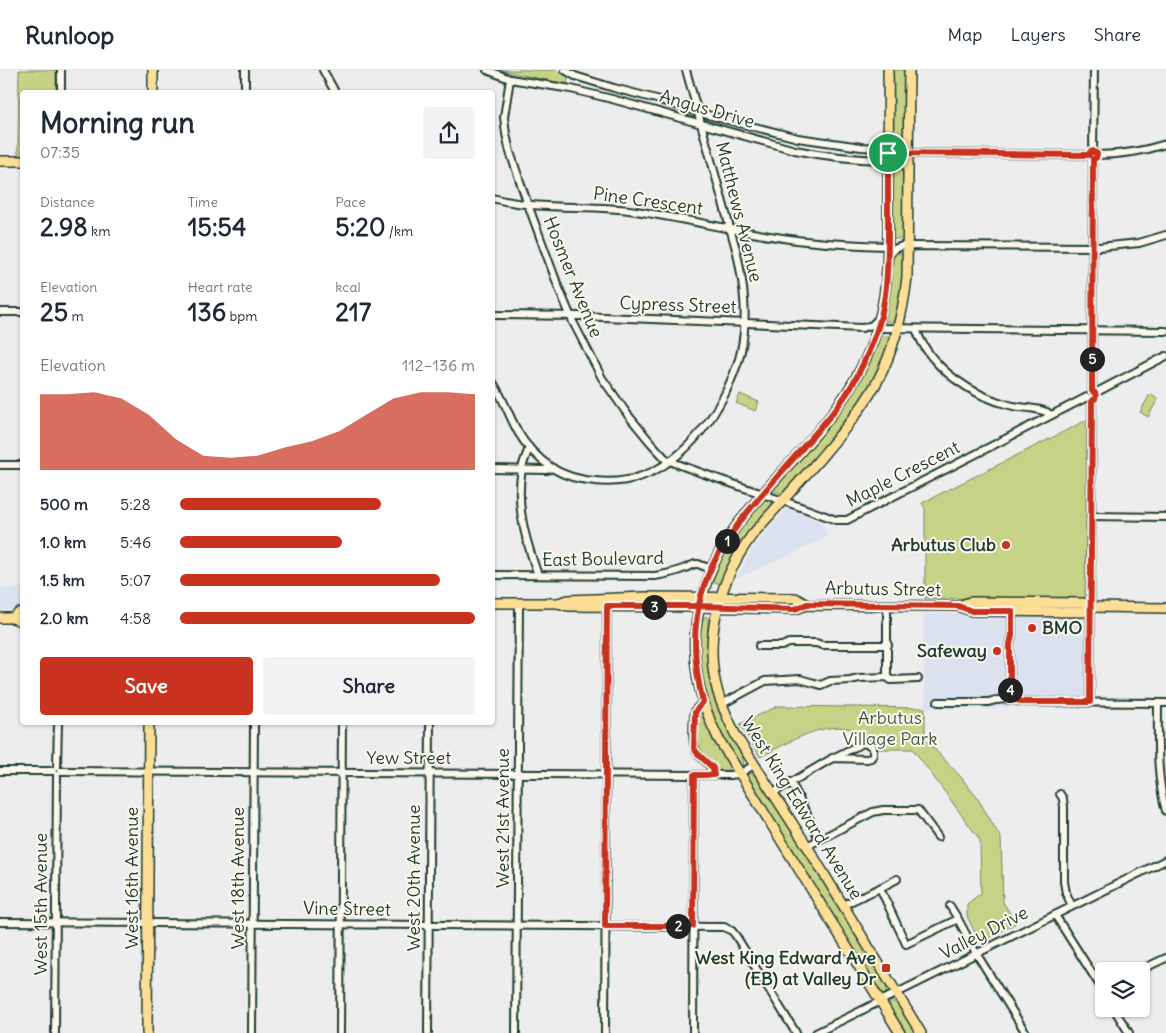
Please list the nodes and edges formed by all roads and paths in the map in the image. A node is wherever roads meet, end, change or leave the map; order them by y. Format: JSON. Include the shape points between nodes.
{"nodes":[{"id":1,"x":61,"y":70,"type":"edge"},
{"id":2,"x":153,"y":70,"type":"edge"},
{"id":3,"x":245,"y":70,"type":"edge"},
{"id":4,"x":323,"y":70,"type":"edge"},
{"id":5,"x":487,"y":70,"type":"edge"},
{"id":6,"x":565,"y":70,"type":"edge"},
{"id":7,"x":686,"y":70,"type":"edge"},
{"id":8,"x":888,"y":70,"type":"edge"},
{"id":9,"x":909,"y":70,"type":"edge"},
{"id":10,"x":1094,"y":70,"type":"edge"},
{"id":11,"x":575,"y":76,"type":"junction"},
{"id":12,"x":510,"y":79,"type":"junction"},
{"id":13,"x":571,"y":89,"type":"junction"},
{"id":14,"x":61,"y":90,"type":"edge"},
{"id":15,"x":153,"y":90,"type":"edge"},
{"id":16,"x":245,"y":90,"type":"edge"},
{"id":17,"x":334,"y":90,"type":"edge"},
{"id":18,"x":698,"y":112,"type":"junction"},
{"id":19,"x":700,"y":124,"type":"junction"},
{"id":20,"x":1166,"y":144,"type":"edge"},
{"id":21,"x":888,"y":153,"type":"junction"},
{"id":22,"x":907,"y":154,"type":"junction"},
{"id":23,"x":1093,"y":155,"type":"junction"},
{"id":24,"x":0,"y":161,"type":"edge"},
{"id":25,"x":20,"y":161,"type":"edge"},
{"id":26,"x":495,"y":199,"type":"edge"},
{"id":27,"x":529,"y":205,"type":"junction"},
{"id":28,"x":730,"y":229,"type":"junction"},
{"id":29,"x":1166,"y":235,"type":"edge"},
{"id":30,"x":908,"y":245,"type":"junction"},
{"id":31,"x":888,"y":246,"type":"junction"},
{"id":32,"x":1093,"y":247,"type":"junction"},
{"id":33,"x":888,"y":257,"type":"junction"},
{"id":34,"x":0,"y":312,"type":"edge"},
{"id":35,"x":20,"y":312,"type":"edge"},
{"id":36,"x":495,"y":315,"type":"edge"},
{"id":37,"x":570,"y":316,"type":"junction"},
{"id":38,"x":880,"y":317,"type":"junction"},
{"id":39,"x":745,"y":323,"type":"junction"},
{"id":40,"x":862,"y":328,"type":"junction"},
{"id":41,"x":877,"y":328,"type":"junction"},
{"id":42,"x":898,"y":328,"type":"junction"},
{"id":43,"x":916,"y":329,"type":"junction"},
{"id":44,"x":1092,"y":330,"type":"junction"},
{"id":45,"x":1166,"y":331,"type":"edge"},
{"id":46,"x":872,"y":343,"type":"junction"},
{"id":47,"x":1166,"y":356,"type":"edge"},
{"id":48,"x":495,"y":387,"type":"edge"},
{"id":49,"x":1093,"y":392,"type":"junction"},
{"id":50,"x":1089,"y":399,"type":"junction"},
{"id":51,"x":1051,"y":415,"type":"junction"},
{"id":52,"x":529,"y":447,"type":"junction"},
{"id":53,"x":670,"y":461,"type":"junction"},
{"id":54,"x":0,"y":465,"type":"edge"},
{"id":55,"x":20,"y":465,"type":"edge"},
{"id":56,"x":553,"y":468,"type":"junction"},
{"id":57,"x":495,"y":469,"type":"edge"},
{"id":58,"x":522,"y":470,"type":"junction"},
{"id":59,"x":762,"y":494,"type":"junction"},
{"id":60,"x":783,"y":501,"type":"junction"},
{"id":61,"x":1091,"y":516,"type":"junction"},
{"id":62,"x":1166,"y":517,"type":"edge"},
{"id":63,"x":711,"y":569,"type":"junction"},
{"id":64,"x":495,"y":574,"type":"edge"},
{"id":65,"x":538,"y":575,"type":"junction"},
{"id":66,"x":721,"y":598,"type":"junction"},
{"id":67,"x":701,"y":602,"type":"junction"},
{"id":68,"x":495,"y":603,"type":"edge"},
{"id":69,"x":519,"y":603,"type":"junction"},
{"id":70,"x":607,"y":603,"type":"junction"},
{"id":71,"x":807,"y":604,"type":"junction"},
{"id":72,"x":887,"y":606,"type":"junction"},
{"id":73,"x":718,"y":607,"type":"junction"},
{"id":74,"x":1012,"y":607,"type":"junction"},
{"id":75,"x":1090,"y":607,"type":"junction"},
{"id":76,"x":1166,"y":608,"type":"edge"},
{"id":77,"x":20,"y":613,"type":"edge"},
{"id":78,"x":0,"y":618,"type":"edge"},
{"id":79,"x":13,"y":618,"type":"junction"},
{"id":80,"x":20,"y":620,"type":"edge"},
{"id":81,"x":888,"y":645,"type":"junction"},
{"id":82,"x":759,"y":646,"type":"dead end"},
{"id":83,"x":887,"y":677,"type":"junction"},
{"id":84,"x":918,"y":679,"type":"dead end"},
{"id":85,"x":1010,"y":700,"type":"junction"},
{"id":86,"x":703,"y":702,"type":"junction"},
{"id":87,"x":938,"y":702,"type":"dead end"},
{"id":88,"x":1090,"y":702,"type":"junction"},
{"id":89,"x":1162,"y":703,"type":"edge"},
{"id":90,"x":722,"y":704,"type":"junction"},
{"id":91,"x":58,"y":725,"type":"edge"},
{"id":92,"x":149,"y":725,"type":"edge"},
{"id":93,"x":254,"y":725,"type":"edge"},
{"id":94,"x":342,"y":725,"type":"edge"},
{"id":95,"x":430,"y":725,"type":"edge"},
{"id":96,"x":832,"y":758,"type":"junction"},
{"id":97,"x":754,"y":765,"type":"junction"},
{"id":98,"x":0,"y":771,"type":"edge"},
{"id":99,"x":57,"y":771,"type":"junction"},
{"id":100,"x":148,"y":771,"type":"junction"},
{"id":101,"x":254,"y":772,"type":"junction"},
{"id":102,"x":342,"y":772,"type":"junction"},
{"id":103,"x":430,"y":773,"type":"junction"},
{"id":104,"x":518,"y":774,"type":"junction"},
{"id":105,"x":606,"y":774,"type":"junction"},
{"id":106,"x":739,"y":774,"type":"junction"},
{"id":107,"x":694,"y":775,"type":"junction"},
{"id":108,"x":714,"y":775,"type":"junction"},
{"id":109,"x":791,"y":782,"type":"junction"},
{"id":110,"x":773,"y":793,"type":"junction"},
{"id":111,"x":1060,"y":794,"type":"dead end"},
{"id":112,"x":1166,"y":811,"type":"edge"},
{"id":113,"x":938,"y":837,"type":"dead end"},
{"id":114,"x":819,"y":839,"type":"junction"},
{"id":115,"x":807,"y":846,"type":"junction"},
{"id":116,"x":1166,"y":860,"type":"edge"},
{"id":117,"x":897,"y":879,"type":"dead end"},
{"id":118,"x":880,"y":888,"type":"junction"},
{"id":119,"x":843,"y":905,"type":"junction"},
{"id":120,"x":950,"y":906,"type":"dead end"},
{"id":121,"x":1072,"y":906,"type":"junction"},
{"id":122,"x":1056,"y":915,"type":"junction"},
{"id":123,"x":958,"y":919,"type":"junction"},
{"id":124,"x":0,"y":922,"type":"edge"},
{"id":125,"x":56,"y":922,"type":"junction"},
{"id":126,"x":148,"y":923,"type":"junction"},
{"id":127,"x":252,"y":923,"type":"junction"},
{"id":128,"x":340,"y":924,"type":"junction"},
{"id":129,"x":429,"y":925,"type":"junction"},
{"id":130,"x":517,"y":925,"type":"junction"},
{"id":131,"x":605,"y":926,"type":"junction"},
{"id":132,"x":693,"y":926,"type":"junction"},
{"id":133,"x":976,"y":953,"type":"junction"},
{"id":134,"x":1166,"y":958,"type":"edge"},
{"id":135,"x":1150,"y":965,"type":"edge"},
{"id":136,"x":1095,"y":977,"type":"edge"},
{"id":137,"x":897,"y":994,"type":"junction"},
{"id":138,"x":880,"y":1002,"type":"junction"},
{"id":139,"x":1119,"y":1017,"type":"edge"},
{"id":140,"x":55,"y":1033,"type":"edge"},
{"id":141,"x":146,"y":1033,"type":"edge"},
{"id":142,"x":252,"y":1033,"type":"edge"},
{"id":143,"x":340,"y":1033,"type":"edge"},
{"id":144,"x":428,"y":1033,"type":"edge"},
{"id":145,"x":516,"y":1033,"type":"edge"},
{"id":146,"x":605,"y":1033,"type":"edge"},
{"id":147,"x":693,"y":1033,"type":"edge"},
{"id":148,"x":796,"y":1033,"type":"edge"},
{"id":149,"x":816,"y":1033,"type":"edge"},
{"id":150,"x":900,"y":1033,"type":"edge"},
{"id":151,"x":921,"y":1033,"type":"edge"},
{"id":152,"x":1026,"y":1033,"type":"edge"},
{"id":153,"x":1129,"y":1033,"type":"edge"}],
"edges":[{"from":1,"to":14,"type":"street"},
{"from":2,"to":15,"type":"main road"},
{"from":3,"to":16,"type":"street"},
{"from":4,"to":17,"type":"street"},
{"from":5,"to":12,"type":"street","name":"Angus Drive"},
{"from":6,"to":11,"type":"street","name":"Angus Drive"},
{"from":7,"to":18,"type":"street","name":"Matthews Avenue"},
{"from":8,"to":21,"type":"main road","name":"West King Edward Avenue"},
{"from":9,"to":22,"type":"main road","name":"West King Edward Avenue"},
{"from":10,"to":23,"type":"street"},
{"from":11,"to":13,"type":"street"},
{"from":11,"to":18,"type":"street","name":"Angus Drive"},
{"from":12,"to":13,"type":"street","name":"Angus Drive"},
{"from":12,"to":27,"type":"street","name":"Hosmer Avenue","via":[[504,116],[506,134]]},
{"from":13,"to":19,"type":"street","name":"Angus Drive"},
{"from":18,"to":19,"type":"street","name":"Matthews Avenue"},
{"from":18,"to":21,"type":"street","name":"Angus Drive","via":[[798,138],[882,148]]},
{"from":19,"to":21,"type":"street","name":"Angus Drive","via":[[824,156],[882,160]]},
{"from":19,"to":28,"type":"street","name":"Matthews Avenue"},
{"from":20,"to":23,"type":"street","name":"Angus Drive","via":[[1125,154]]},
{"from":21,"to":22,"type":"street","name":"Angus Drive"},
{"from":21,"to":31,"type":"main road","name":"West King Edward Avenue"},
{"from":22,"to":23,"type":"street","name":"Angus Drive"},
{"from":22,"to":30,"type":"main road","name":"West King Edward Avenue"},
{"from":23,"to":32,"type":"street"},
{"from":24,"to":25,"type":"main road"},
{"from":26,"to":27,"type":"street","name":"Pine Crescent"},
{"from":27,"to":28,"type":"street","name":"Pine Crescent","via":[[636,211]]},
{"from":27,"to":37,"type":"street","name":"Hosmer Avenue"},
{"from":28,"to":31,"type":"street","name":"Pine Crescent","via":[[824,244]]},
{"from":28,"to":39,"type":"street","name":"Matthews Avenue","via":[[742,273]]},
{"from":29,"to":32,"type":"street","via":[[1116,246]]},
{"from":30,"to":32,"type":"street"},
{"from":30,"to":33,"type":"street","via":[[894,249]]},
{"from":30,"to":42,"type":"main road","name":"West King Edward Avenue","via":[[906,291]]},
{"from":31,"to":33,"type":"main road","name":"West King Edward Avenue"},
{"from":32,"to":44,"type":"street"},
{"from":33,"to":38,"type":"main road","name":"West King Edward Avenue"},
{"from":34,"to":35,"type":"street"},
{"from":36,"to":37,"type":"street","name":"Cypress Street"},
{"from":37,"to":39,"type":"street","name":"Cypress Street"},
{"from":37,"to":53,"type":"street","name":"Hosmer Avenue","via":[[612,393],[650,443]]},
{"from":38,"to":40,"type":"street","via":[[872,325]]},
{"from":38,"to":41,"type":"main road","name":"West King Edward Avenue"},
{"from":39,"to":40,"type":"street","name":"Cypress Street"},
{"from":39,"to":53,"type":"street","name":"Matthews Avenue","via":[[741,352],[717,409],[691,443]]},
{"from":40,"to":46,"type":"street","via":[[869,333]]},
{"from":41,"to":42,"type":"street"},
{"from":41,"to":46,"type":"main road","name":"West King Edward Avenue"},
{"from":42,"to":43,"type":"street"},
{"from":42,"to":60,"type":"main road","name":"West King Edward Avenue","via":[[882,371],[866,400],[852,421]]},
{"from":43,"to":44,"type":"street"},
{"from":43,"to":51,"type":"street","via":[[936,361],[970,389],[988,398]]},
{"from":44,"to":45,"type":"street"},
{"from":44,"to":49,"type":"street"},
{"from":46,"to":59,"type":"main road","name":"West King Edward Avenue","via":[[837,409]]},
{"from":47,"to":49,"type":"street"},
{"from":48,"to":52,"type":"street"},
{"from":49,"to":50,"type":"street","via":[[1096,398]]},
{"from":50,"to":51,"type":"street","name":"Maple Crescent"},
{"from":50,"to":61,"type":"street"},
{"from":51,"to":60,"type":"street","name":"Maple Crescent","via":[[847,520],[836,520]]},
{"from":52,"to":56,"type":"street"},
{"from":52,"to":58,"type":"street"},
{"from":53,"to":56,"type":"street","name":"Matthews Avenue","via":[[640,478],[619,482],[585,480]]},
{"from":53,"to":59,"type":"street","name":"Maple Crescent"},
{"from":54,"to":55,"type":"street"},
{"from":56,"to":58,"type":"street"},
{"from":57,"to":58,"type":"street"},
{"from":58,"to":65,"type":"street","via":[[521,515]]},
{"from":59,"to":60,"type":"street","name":"Maple Crescent"},
{"from":59,"to":63,"type":"main road","name":"West King Edward Avenue","via":[[721,549]]},
{"from":60,"to":66,"type":"main road","name":"West King Edward Avenue","via":[[743,547]]},
{"from":61,"to":62,"type":"street"},
{"from":61,"to":75,"type":"street"},
{"from":63,"to":65,"type":"street","name":"East Boulevard","via":[[695,564],[678,572],[655,576]]},
{"from":63,"to":67,"type":"main road","name":"West King Edward Avenue"},
{"from":64,"to":65,"type":"street","name":"East Boulevard"},
{"from":66,"to":67,"type":"main road","name":"Arbutus Street"},
{"from":66,"to":71,"type":"main road","name":"Arbutus Street","via":[[795,598]]},
{"from":66,"to":73,"type":"main road","name":"West King Edward Avenue"},
{"from":67,"to":70,"type":"main road","name":"Arbutus Street"},
{"from":67,"to":73,"type":"main road","name":"Arbutus Street"},
{"from":67,"to":86,"type":"main road","name":"West King Edward Avenue","via":[[694,649]]},
{"from":68,"to":69,"type":"main road","name":"Arbutus Street"},
{"from":69,"to":70,"type":"main road","name":"Arbutus Street","via":[[568,606]]},
{"from":69,"to":104,"type":"street","name":"West 21st Avenue"},
{"from":70,"to":105,"type":"street"},
{"from":71,"to":72,"type":"main road","name":"Arbutus Street"},
{"from":71,"to":73,"type":"main road","name":"Arbutus Street","via":[[795,609]]},
{"from":72,"to":74,"type":"main road","name":"Arbutus Street","via":[[958,606],[972,611]]},
{"from":72,"to":81,"type":"street"},
{"from":73,"to":90,"type":"main road","name":"West King Edward Avenue","via":[[713,656]]},
{"from":74,"to":75,"type":"main road","name":"Arbutus Street","via":[[1083,612]]},
{"from":74,"to":85,"type":"street"},
{"from":75,"to":76,"type":"main road","name":"Arbutus Street"},
{"from":75,"to":88,"type":"street"},
{"from":77,"to":79,"type":"main road"},
{"from":78,"to":79,"type":"main road"},
{"from":79,"to":80,"type":"main road"},
{"from":81,"to":82,"type":"street","via":[[789,643]]},
{"from":81,"to":83,"type":"street"},
{"from":83,"to":84,"type":"street","via":[[891,680]]},
{"from":83,"to":90,"type":"street","via":[[830,681],[821,685],[800,679],[773,680]]},
{"from":85,"to":87,"type":"street"},
{"from":85,"to":88,"type":"street"},
{"from":86,"to":106,"type":"main road","name":"West King Edward Avenue","via":[[718,738]]},
{"from":86,"to":108,"type":"street","via":[[695,712],[694,748],[713,768]]},
{"from":88,"to":89,"type":"street"},
{"from":89,"to":112,"type":"street","via":[[1158,764]]},
{"from":90,"to":97,"type":"main road","name":"West King Edward Avenue"},
{"from":91,"to":99,"type":"street","name":"West 15th Avenue"},
{"from":92,"to":100,"type":"main road","name":"West 16th Avenue"},
{"from":93,"to":101,"type":"street","name":"West 18th Avenue"},
{"from":94,"to":102,"type":"street"},
{"from":95,"to":103,"type":"street","name":"West 20th Avenue"},
{"from":96,"to":96,"type":"street","via":[[867,759],[871,758],[873,748],[863,744]]},
{"from":96,"to":109,"type":"street"},
{"from":97,"to":106,"type":"street","name":"Yew Street"},
{"from":97,"to":110,"type":"main road","name":"West King Edward Avenue"},
{"from":98,"to":99,"type":"street","name":"Yew Street"},
{"from":99,"to":100,"type":"street","name":"Yew Street"},
{"from":99,"to":125,"type":"street","name":"West 15th Avenue"},
{"from":100,"to":101,"type":"street","name":"Yew Street"},
{"from":100,"to":126,"type":"main road","name":"West 16th Avenue"},
{"from":101,"to":102,"type":"street","name":"Yew Street"},
{"from":101,"to":127,"type":"street","name":"West 18th Avenue"},
{"from":102,"to":103,"type":"street","name":"Yew Street"},
{"from":102,"to":128,"type":"street"},
{"from":103,"to":104,"type":"street","name":"Yew Street"},
{"from":103,"to":129,"type":"street","name":"West 20th Avenue"},
{"from":104,"to":105,"type":"street","name":"Yew Street"},
{"from":104,"to":130,"type":"street","name":"West 21st Avenue"},
{"from":105,"to":107,"type":"street","name":"Yew Street"},
{"from":105,"to":131,"type":"street"},
{"from":106,"to":108,"type":"street","name":"Yew Street"},
{"from":106,"to":138,"type":"main road","name":"West King Edward Avenue"},
{"from":107,"to":108,"type":"street","name":"Yew Street"},
{"from":107,"to":132,"type":"street"},
{"from":109,"to":110,"type":"street"},
{"from":109,"to":114,"type":"street"},
{"from":110,"to":115,"type":"main road","name":"West King Edward Avenue"},
{"from":111,"to":121,"type":"street","via":[[1064,807],[1064,882]]},
{"from":113,"to":114,"type":"street","via":[[918,810],[883,810]]},
{"from":114,"to":115,"type":"street"},
{"from":115,"to":119,"type":"main road","name":"West King Edward Avenue"},
{"from":116,"to":121,"type":"street","name":"Valley Drive"},
{"from":117,"to":118,"type":"street"},
{"from":118,"to":119,"type":"street"},
{"from":118,"to":123,"type":"street","via":[[906,944]]},
{"from":119,"to":137,"type":"main road","name":"West King Edward Avenue"},
{"from":120,"to":123,"type":"street"},
{"from":121,"to":122,"type":"street","name":"Valley Drive"},
{"from":122,"to":133,"type":"street","name":"Valley Drive"},
{"from":122,"to":136,"type":"street"},
{"from":123,"to":133,"type":"street"},
{"from":124,"to":125,"type":"street","name":"Vine Street"},
{"from":125,"to":126,"type":"street","name":"Vine Street"},
{"from":125,"to":140,"type":"street","name":"West 15th Avenue"},
{"from":126,"to":127,"type":"street","name":"Vine Street"},
{"from":126,"to":141,"type":"main road","name":"West 16th Avenue"},
{"from":127,"to":128,"type":"street","name":"Vine Street"},
{"from":127,"to":142,"type":"street","name":"West 18th Avenue"},
{"from":128,"to":129,"type":"street","name":"Vine Street"},
{"from":128,"to":143,"type":"street"},
{"from":129,"to":130,"type":"street","name":"Vine Street"},
{"from":129,"to":144,"type":"street","name":"West 20th Avenue"},
{"from":130,"to":131,"type":"street","name":"Vine Street"},
{"from":130,"to":145,"type":"street","name":"West 21st Avenue"},
{"from":131,"to":132,"type":"street","name":"Vine Street"},
{"from":131,"to":146,"type":"street"},
{"from":132,"to":147,"type":"street"},
{"from":132,"to":148,"type":"street","name":"Vine Street","via":[[724,927],[732,931]]},
{"from":133,"to":137,"type":"street","name":"Valley Drive"},
{"from":133,"to":152,"type":"street"},
{"from":134,"to":135,"type":"street"},
{"from":137,"to":138,"type":"street","name":"Valley Drive"},
{"from":137,"to":151,"type":"main road","name":"West King Edward Avenue"},
{"from":138,"to":149,"type":"street","name":"Valley Drive"},
{"from":138,"to":150,"type":"main road","name":"West King Edward Avenue"},
{"from":139,"to":153,"type":"street"}]}
